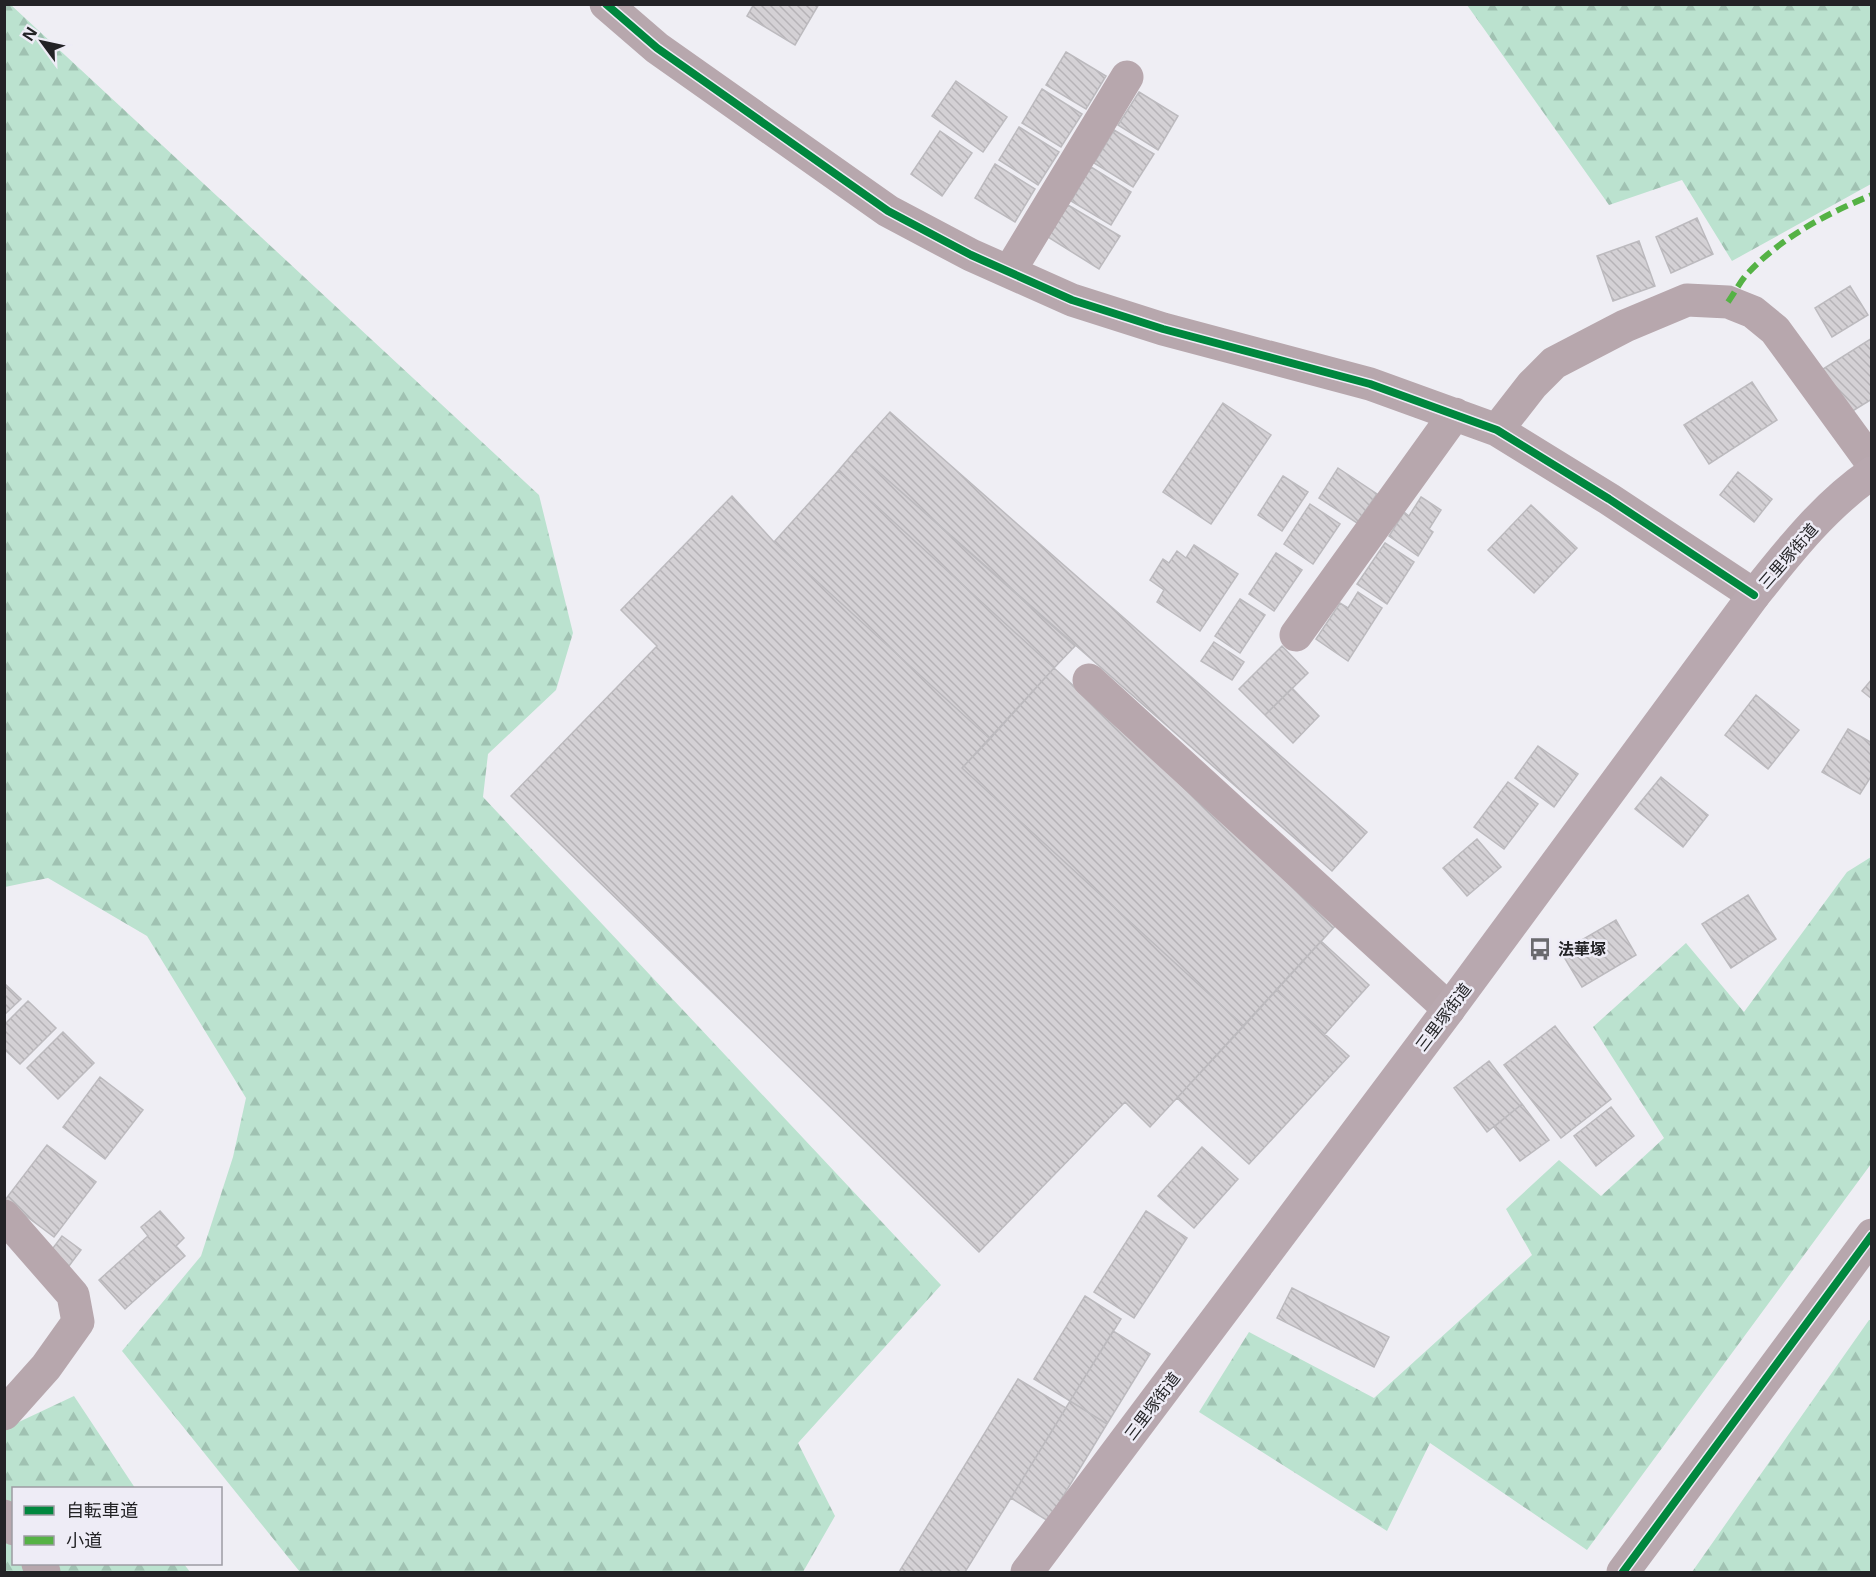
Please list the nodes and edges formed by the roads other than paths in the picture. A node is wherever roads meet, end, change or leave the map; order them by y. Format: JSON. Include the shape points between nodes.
{"nodes":[{"id":1,"x":606,"y":4,"type":"edge"},
{"id":2,"x":1127,"y":76,"type":"dead end"},
{"id":3,"x":1009,"y":272,"type":"junction"},
{"id":4,"x":1455,"y":414,"type":"junction"},
{"id":5,"x":1497,"y":430,"type":"junction"},
{"id":6,"x":1872,"y":463,"type":"edge"},
{"id":7,"x":1872,"y":473,"type":"edge"},
{"id":8,"x":1754,"y":595,"type":"junction"},
{"id":9,"x":1296,"y":635,"type":"dead end"},
{"id":10,"x":1089,"y":680,"type":"dead end"},
{"id":11,"x":1449,"y":1009,"type":"junction"},
{"id":12,"x":4,"y":1216,"type":"edge"},
{"id":13,"x":1872,"y":1235,"type":"edge"},
{"id":14,"x":4,"y":1414,"type":"edge"},
{"id":15,"x":1027,"y":1572,"type":"edge"},
{"id":16,"x":1623,"y":1572,"type":"edge"}],
"edges":[{"from":1,"to":3,"type":"street","via":[[657,48],[888,211]]},
{"from":2,"to":3,"type":"street"},
{"from":3,"to":4,"type":"street","via":[[1072,300],[1163,329],[1370,384]]},
{"from":4,"to":5,"type":"street"},
{"from":4,"to":9,"type":"street"},
{"from":5,"to":6,"type":"street","via":[[1532,384],[1554,363],[1625,326],[1687,300],[1728,302],[1753,312],[1775,330]]},
{"from":5,"to":8,"type":"street"},
{"from":7,"to":8,"type":"main road","name":"三里塚街道","via":[[1850,488],[1807,531]]},
{"from":8,"to":11,"type":"main road","name":"三里塚街道"},
{"from":10,"to":11,"type":"street"},
{"from":11,"to":15,"type":"main road","name":"三里塚街道"},
{"from":12,"to":14,"type":"street","via":[[73,1295],[78,1322],[46,1367]]},
{"from":13,"to":16,"type":"street"}]}
